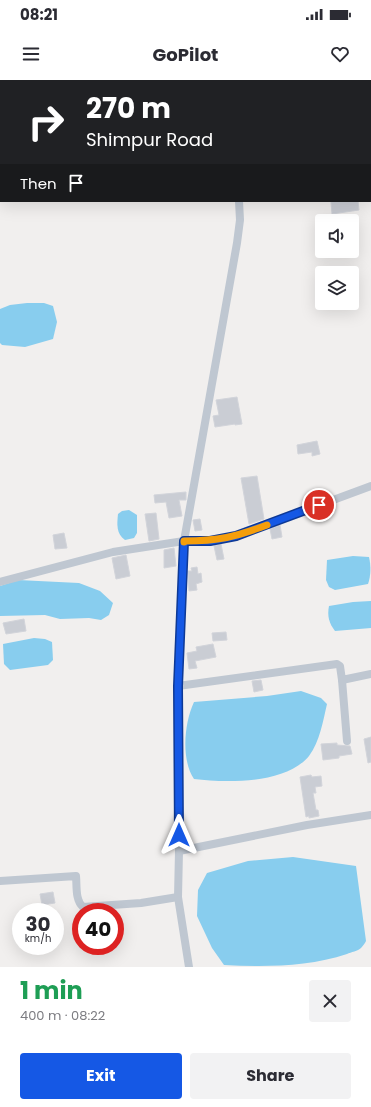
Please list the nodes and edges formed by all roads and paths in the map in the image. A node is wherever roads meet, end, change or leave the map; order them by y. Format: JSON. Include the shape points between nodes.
{"nodes":[{"id":1,"x":239,"y":202,"type":"edge"},
{"id":2,"x":371,"y":486,"type":"edge"},
{"id":3,"x":184,"y":541,"type":"junction"},
{"id":4,"x":0,"y":582,"type":"edge"},
{"id":5,"x":371,"y":674,"type":"edge"},
{"id":6,"x":342,"y":680,"type":"junction"},
{"id":7,"x":178,"y":686,"type":"junction"},
{"id":8,"x":347,"y":741,"type":"dead end"},
{"id":9,"x":371,"y":815,"type":"edge"},
{"id":10,"x":179,"y":851,"type":"junction"},
{"id":11,"x":0,"y":881,"type":"edge"},
{"id":12,"x":178,"y":897,"type":"junction"},
{"id":13,"x":189,"y":967,"type":"edge"}],
"edges":[{"from":1,"to":3,"type":"street","via":[[237,243]]},
{"from":2,"to":3,"type":"street","via":[[236,536],[210,541]]},
{"from":3,"to":4,"type":"street","via":[[113,552]]},
{"from":3,"to":7,"type":"street"},
{"from":5,"to":6,"type":"street"},
{"from":6,"to":7,"type":"street","via":[[340,666],[337,664]]},
{"from":6,"to":8,"type":"street"},
{"from":7,"to":10,"type":"street"},
{"from":9,"to":10,"type":"street"},
{"from":10,"to":12,"type":"street"},
{"from":11,"to":12,"type":"street","via":[[76,876],[79,904],[83,907]]},
{"from":12,"to":13,"type":"street"}]}
